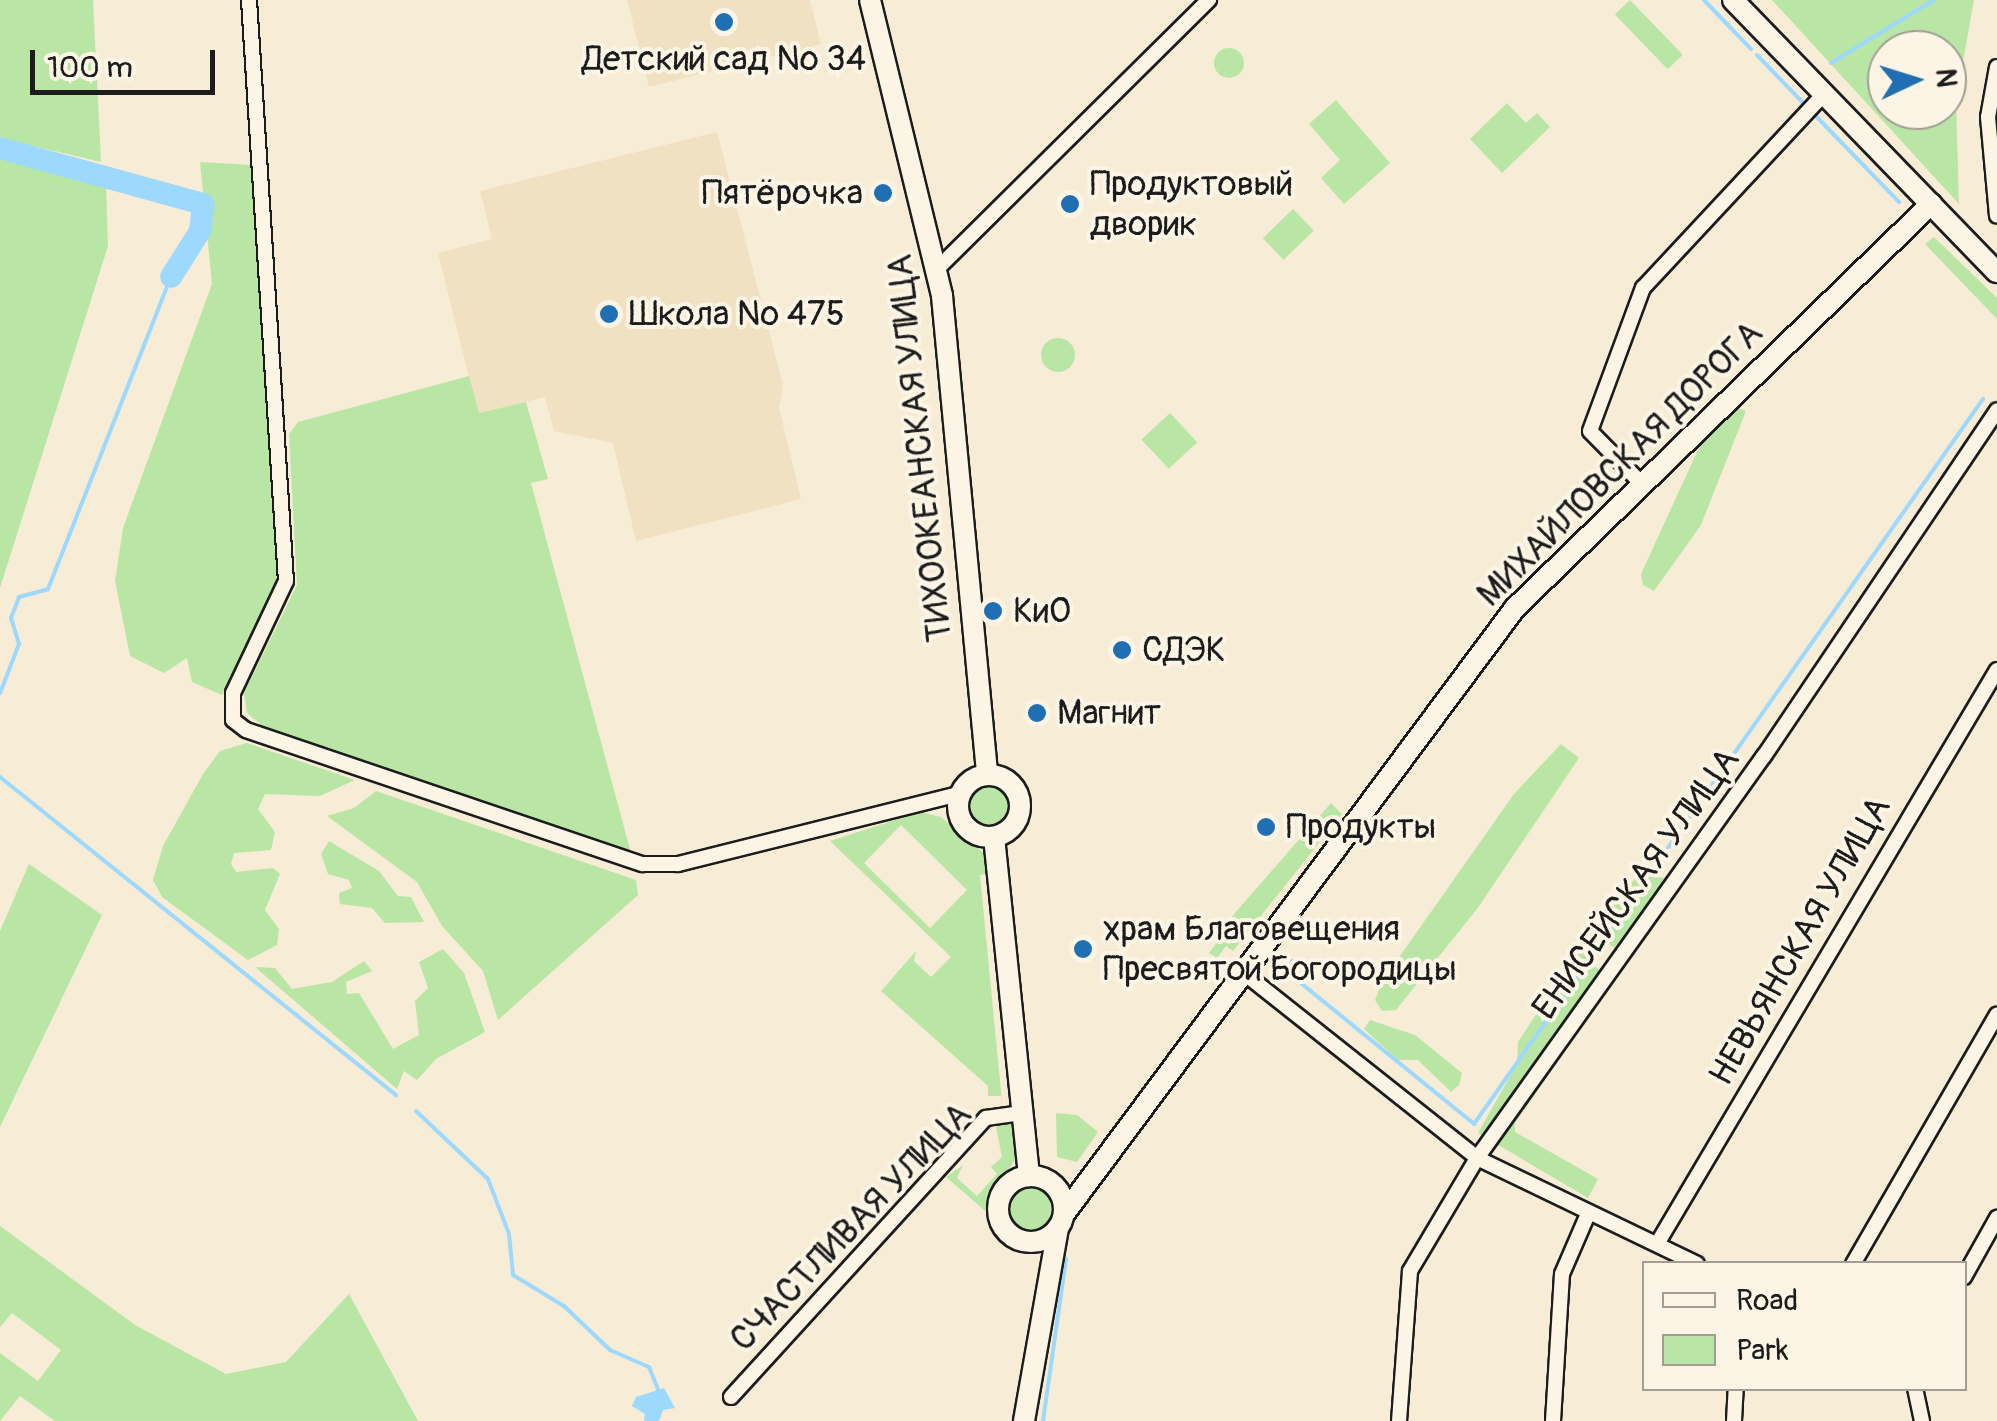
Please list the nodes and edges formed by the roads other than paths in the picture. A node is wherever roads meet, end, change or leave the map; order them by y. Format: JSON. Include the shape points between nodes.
{"nodes":[{"id":1,"x":249,"y":0,"type":"edge"},
{"id":2,"x":870,"y":0,"type":"edge"},
{"id":3,"x":1209,"y":0,"type":"edge"},
{"id":4,"x":1733,"y":0,"type":"edge"},
{"id":5,"x":1997,"y":66,"type":"edge"},
{"id":6,"x":1824,"y":94,"type":"junction"},
{"id":7,"x":1931,"y":204,"type":"junction"},
{"id":8,"x":1997,"y":216,"type":"edge"},
{"id":9,"x":936,"y":269,"type":"junction"},
{"id":10,"x":1997,"y":271,"type":"edge"},
{"id":11,"x":1997,"y":410,"type":"edge"},
{"id":12,"x":1642,"y":484,"type":"junction"},
{"id":13,"x":1997,"y":670,"type":"edge"},
{"id":14,"x":987,"y":774,"type":"junction"},
{"id":15,"x":959,"y":794,"type":"junction"},
{"id":16,"x":994,"y":837,"type":"junction"},
{"id":17,"x":1244,"y":973,"type":"junction"},
{"id":18,"x":1997,"y":1015,"type":"edge"},
{"id":19,"x":1022,"y":1112,"type":"junction"},
{"id":20,"x":1477,"y":1158,"type":"junction"},
{"id":21,"x":1028,"y":1176,"type":"junction"},
{"id":22,"x":1093,"y":1176,"type":"junction"},
{"id":23,"x":1050,"y":1182,"type":"junction"},
{"id":24,"x":1588,"y":1214,"type":"junction"},
{"id":25,"x":1997,"y":1218,"type":"edge"},
{"id":26,"x":1061,"y":1221,"type":"junction"},
{"id":27,"x":1024,"y":1241,"type":"junction"},
{"id":28,"x":1657,"y":1244,"type":"junction"},
{"id":29,"x":1691,"y":1261,"type":"edge"},
{"id":30,"x":1855,"y":1261,"type":"edge"},
{"id":31,"x":1967,"y":1272,"type":"edge"},
{"id":32,"x":1043,"y":1294,"type":"junction"},
{"id":33,"x":1736,"y":1391,"type":"edge"},
{"id":34,"x":1916,"y":1391,"type":"edge"},
{"id":35,"x":731,"y":1398,"type":"dead end"},
{"id":36,"x":1024,"y":1421,"type":"edge"},
{"id":37,"x":1400,"y":1421,"type":"edge"},
{"id":38,"x":1553,"y":1421,"type":"edge"},
{"id":39,"x":1734,"y":1421,"type":"edge"},
{"id":40,"x":1922,"y":1421,"type":"edge"}],
"edges":[{"from":1,"to":15,"type":"street","via":[[286,581],[233,692],[234,720],[246,730],[642,864],[678,864]]},
{"from":2,"to":9,"type":"street","name":"ТИХООКЕАНСКАЯ УЛИЦА"},
{"from":3,"to":9,"type":"street"},
{"from":4,"to":6,"type":"street"},
{"from":5,"to":8,"type":"street","via":[[1988,117]]},
{"from":6,"to":7,"type":"street"},
{"from":6,"to":12,"type":"street","via":[[1643,288],[1590,432]]},
{"from":7,"to":10,"type":"street"},
{"from":7,"to":12,"type":"street","name":"МИХАЙЛОВСКАЯ ДОРОГА"},
{"from":9,"to":14,"type":"street","name":"ТИХООКЕАНСКАЯ УЛИЦА"},
{"from":11,"to":20,"type":"street","name":"ЕНИСЕЙСКАЯ УЛИЦА","via":[[1764,756]]},
{"from":12,"to":17,"type":"street","name":"МИХАЙЛОВСКАЯ ДОРОГА","via":[[1515,608]]},
{"from":13,"to":28,"type":"street","name":"НЕВЬЯНСКАЯ УЛИЦА"},
{"from":14,"to":15,"type":"street"},
{"from":14,"to":16,"type":"street","via":[[1010,782],[1020,804],[1013,826]]},
{"from":15,"to":16,"type":"street","via":[[962,822],[980,836]]},
{"from":16,"to":19,"type":"street"},
{"from":17,"to":20,"type":"street"},
{"from":17,"to":22,"type":"street","name":"МИХАЙЛОВСКАЯ ДОРОГА"},
{"from":18,"to":30,"type":"street"},
{"from":19,"to":21,"type":"street"},
{"from":19,"to":35,"type":"street","name":"СЧАСТЛИВАЯ УЛИЦА","via":[[986,1118]]},
{"from":20,"to":24,"type":"street"},
{"from":20,"to":37,"type":"street","name":"ЕНИСЕЙСКАЯ УЛИЦА","via":[[1410,1271]]},
{"from":21,"to":23,"type":"street"},
{"from":21,"to":27,"type":"street","via":[[1009,1185],[999,1206],[1005,1228]]},
{"from":22,"to":23,"type":"street","via":[[1074,1186]]},
{"from":22,"to":26,"type":"street","name":"МИХАЙЛОВСКАЯ ДОРОГА"},
{"from":23,"to":26,"type":"street"},
{"from":24,"to":28,"type":"street"},
{"from":24,"to":38,"type":"street","via":[[1562,1274]]},
{"from":25,"to":31,"type":"street"},
{"from":26,"to":27,"type":"street","via":[[1043,1239]]},
{"from":26,"to":32,"type":"street","name":"МИХАЙЛОВСКАЯ ДОРОГА"},
{"from":27,"to":32,"type":"street","name":"МИХАЙЛОВСКАЯ ДОРОГА","via":[[1039,1267]]},
{"from":28,"to":29,"type":"street"},
{"from":32,"to":36,"type":"street","name":"МИХАЙЛОВСКАЯ ДОРОГА"},
{"from":33,"to":39,"type":"street"},
{"from":34,"to":40,"type":"street"}]}
